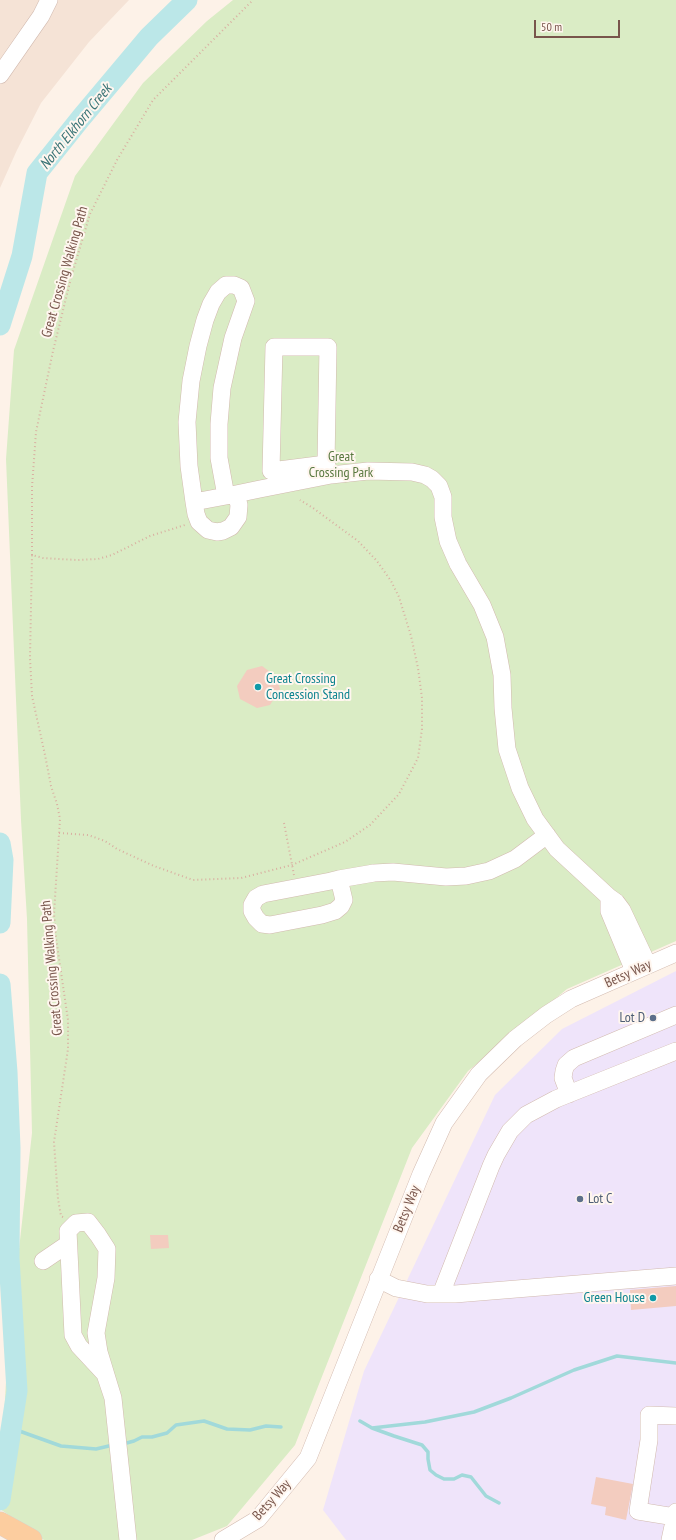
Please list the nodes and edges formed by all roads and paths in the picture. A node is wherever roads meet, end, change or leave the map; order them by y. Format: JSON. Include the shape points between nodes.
{"nodes":[{"id":1,"x":49,"y":0,"type":"edge"},
{"id":2,"x":253,"y":0,"type":"edge"},
{"id":3,"x":0,"y":75,"type":"edge"},
{"id":4,"x":329,"y":470,"type":"junction"},
{"id":5,"x":231,"y":495,"type":"junction"},
{"id":6,"x":300,"y":500,"type":"dead end"},
{"id":7,"x":194,"y":502,"type":"junction"},
{"id":8,"x":188,"y":524,"type":"dead end"},
{"id":9,"x":32,"y":555,"type":"junction"},
{"id":10,"x":284,"y":823,"type":"dead end"},
{"id":11,"x":59,"y":833,"type":"junction"},
{"id":12,"x":547,"y":834,"type":"junction"},
{"id":13,"x":292,"y":865,"type":"junction"},
{"id":14,"x":339,"y":879,"type":"junction"},
{"id":15,"x":296,"y":888,"type":"junction"},
{"id":16,"x":676,"y":953,"type":"edge"},
{"id":17,"x":641,"y":968,"type":"junction"},
{"id":18,"x":676,"y":1015,"type":"edge"},
{"id":19,"x":674,"y":1055,"type":"edge"},
{"id":20,"x":569,"y":1094,"type":"junction"},
{"id":21,"x":64,"y":1218,"type":"dead end"},
{"id":22,"x":68,"y":1244,"type":"junction"},
{"id":23,"x":43,"y":1261,"type":"dead end"},
{"id":24,"x":676,"y":1276,"type":"edge"},
{"id":25,"x":378,"y":1279,"type":"junction"},
{"id":26,"x":441,"y":1294,"type":"junction"},
{"id":27,"x":100,"y":1364,"type":"junction"},
{"id":28,"x":676,"y":1416,"type":"edge"},
{"id":29,"x":676,"y":1515,"type":"edge"},
{"id":30,"x":0,"y":1523,"type":"edge"},
{"id":31,"x":31,"y":1540,"type":"edge"},
{"id":32,"x":128,"y":1540,"type":"edge"},
{"id":33,"x":223,"y":1540,"type":"edge"},
{"id":34,"x":670,"y":1540,"type":"edge"}],
"edges":[{"from":1,"to":3,"type":"street","via":[[41,16]]},
{"from":2,"to":9,"type":"path","name":"Great Crossing Walking Path","via":[[153,100],[117,160],[90,214],[71,278],[36,432],[32,487]]},
{"from":4,"to":4,"type":"street","via":[[328,347],[274,347],[271,471]]},
{"from":4,"to":5,"type":"street"},
{"from":4,"to":12,"type":"street","via":[[412,472],[425,475],[439,486],[443,497],[443,517],[448,541],[482,605],[495,637],[502,675],[507,749],[520,788],[535,819]]},
{"from":5,"to":7,"type":"street"},
{"from":5,"to":7,"type":"street","via":[[239,505],[238,517],[231,527],[223,531],[208,530],[199,522]]},
{"from":5,"to":7,"type":"street","via":[[219,458],[219,424],[222,388],[233,338],[246,301],[241,288],[226,285],[218,292],[204,320],[191,381],[187,422]]},
{"from":6,"to":13,"type":"path","via":[[358,541],[377,560],[391,581],[409,629],[418,668],[422,698],[422,729],[418,758],[399,794],[382,813],[370,825],[345,842]]},
{"from":8,"to":9,"type":"path","via":[[150,536],[98,559],[43,558]]},
{"from":9,"to":11,"type":"path","name":"Great Crossing Walking Path","via":[[32,696],[60,819]]},
{"from":10,"to":13,"type":"path"},
{"from":11,"to":13,"type":"path","via":[[88,835],[154,866],[192,880],[241,878]]},
{"from":11,"to":21,"type":"path","name":"Great Crossing Walking Path","via":[[54,914],[68,1020],[68,1048],[54,1142],[58,1199],[61,1216]]},
{"from":12,"to":14,"type":"street","via":[[515,859],[489,871],[466,876],[446,877],[393,872]]},
{"from":12,"to":17,"type":"street","via":[[557,849],[622,910],[624,930]]},
{"from":13,"to":15,"type":"path"},
{"from":14,"to":15,"type":"street"},
{"from":14,"to":15,"type":"street","via":[[344,900],[342,906],[334,911],[270,925],[262,924],[256,918],[252,905],[256,898],[263,894]]},
{"from":16,"to":17,"type":"street","name":"Betsy Way"},
{"from":17,"to":25,"type":"street","name":"Betsy Way","via":[[571,999],[546,1015],[515,1039],[479,1074],[444,1123]]},
{"from":18,"to":20,"type":"street","via":[[574,1058],[566,1065],[563,1078]]},
{"from":19,"to":20,"type":"street"},
{"from":20,"to":26,"type":"street","via":[[526,1115],[510,1131],[493,1161]]},
{"from":22,"to":23,"type":"street"},
{"from":22,"to":27,"type":"street","via":[[73,1335],[79,1346]]},
{"from":22,"to":27,"type":"street","via":[[68,1231],[76,1223],[88,1222],[107,1249],[106,1278],[96,1333]]},
{"from":24,"to":26,"type":"street"},
{"from":25,"to":26,"type":"street","via":[[396,1288]]},
{"from":25,"to":33,"type":"street","name":"Betsy Way","via":[[308,1458],[258,1519]]},
{"from":27,"to":32,"type":"street","via":[[113,1398]]},
{"from":28,"to":29,"type":"street","via":[[649,1415],[649,1440],[638,1510]]},
{"from":29,"to":34,"type":"street"},
{"from":30,"to":31,"type":"main road"}]}
